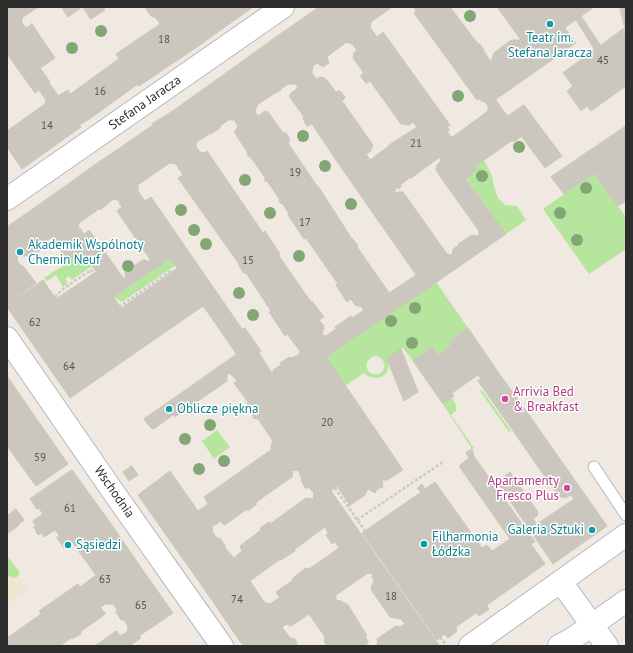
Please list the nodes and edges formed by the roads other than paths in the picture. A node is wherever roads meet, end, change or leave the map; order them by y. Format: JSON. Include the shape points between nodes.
{"nodes":[{"id":1,"x":283,"y":7,"type":"edge"},
{"id":2,"x":7,"y":199,"type":"edge"},
{"id":3,"x":7,"y":338,"type":"edge"},
{"id":4,"x":594,"y":467,"type":"dead end"},
{"id":5,"x":626,"y":514,"type":"edge"},
{"id":6,"x":626,"y":535,"type":"edge"},
{"id":7,"x":561,"y":582,"type":"junction"},
{"id":8,"x":626,"y":601,"type":"edge"},
{"id":9,"x":592,"y":625,"type":"junction"},
{"id":10,"x":222,"y":646,"type":"edge"},
{"id":11,"x":470,"y":646,"type":"edge"},
{"id":12,"x":559,"y":646,"type":"edge"},
{"id":13,"x":607,"y":646,"type":"edge"}],
"edges":[{"from":1,"to":2,"type":"street","name":"Stefana Jaracza"},
{"from":3,"to":10,"type":"street","name":"Wschodnia"},
{"from":4,"to":5,"type":"lane"},
{"from":6,"to":7,"type":"street"},
{"from":7,"to":9,"type":"street"},
{"from":7,"to":11,"type":"street"},
{"from":8,"to":9,"type":"street"},
{"from":9,"to":12,"type":"street"},
{"from":9,"to":13,"type":"street"}]}
